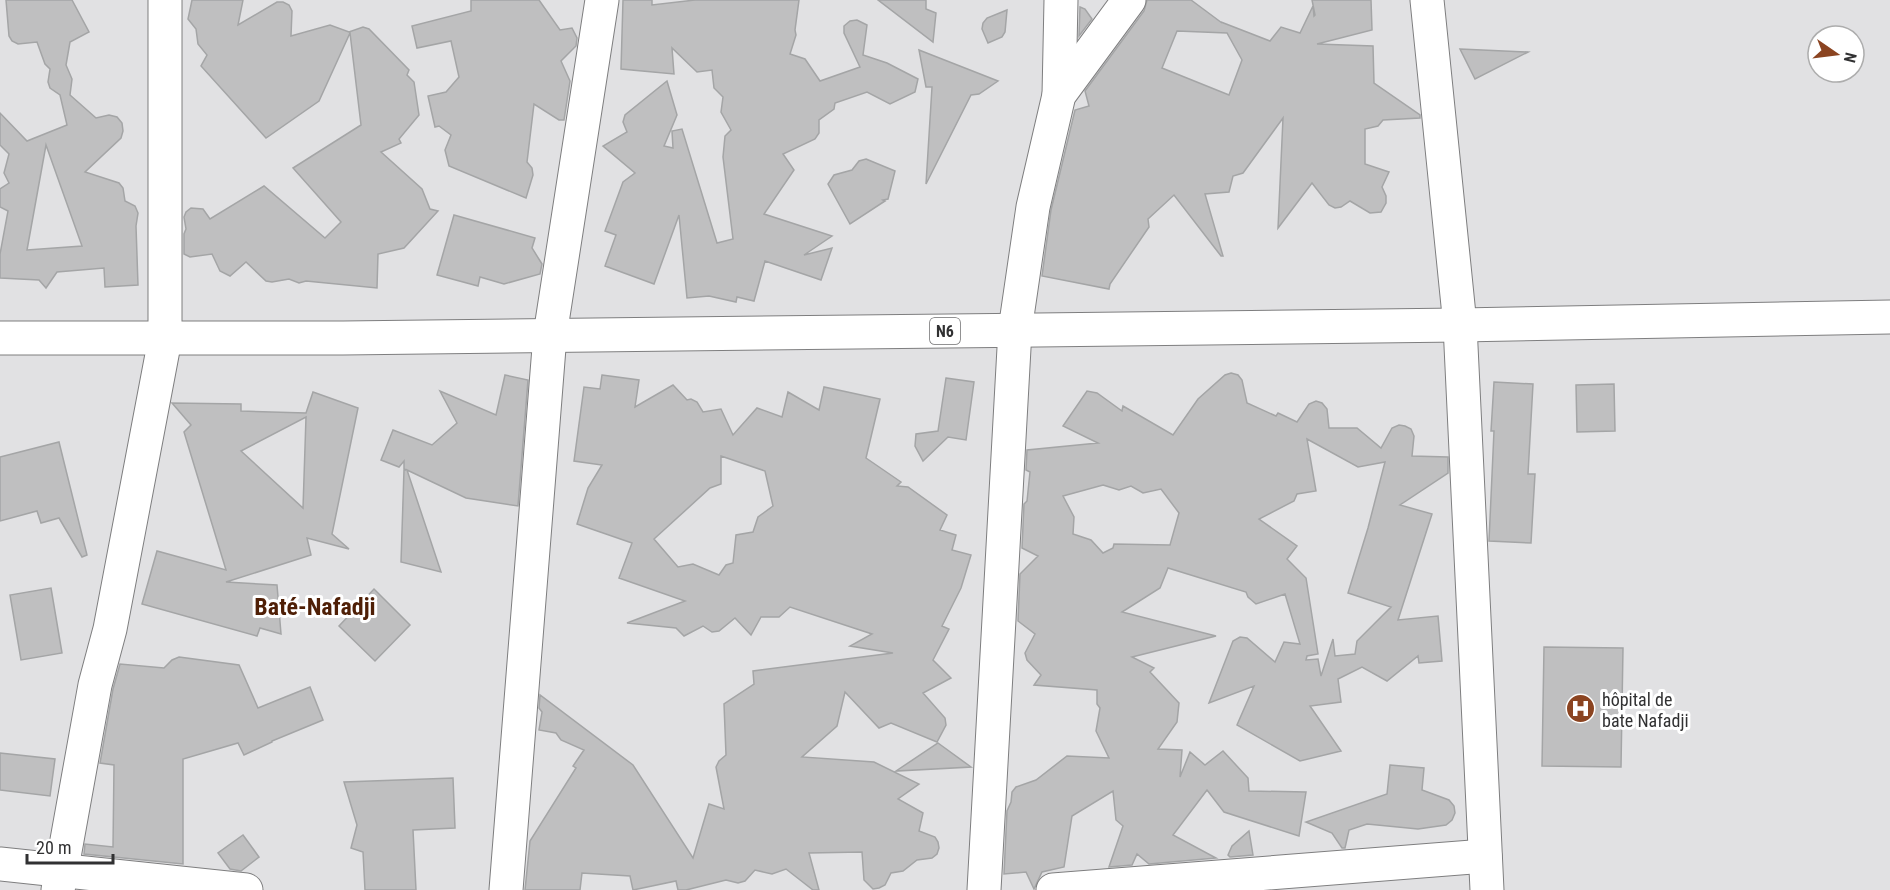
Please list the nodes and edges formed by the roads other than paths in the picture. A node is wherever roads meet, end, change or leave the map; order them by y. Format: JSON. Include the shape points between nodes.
{"nodes":[{"id":1,"x":165,"y":0,"type":"edge"},
{"id":2,"x":602,"y":0,"type":"edge"},
{"id":3,"x":1061,"y":0,"type":"edge"},
{"id":4,"x":1129,"y":0,"type":"edge"},
{"id":5,"x":1427,"y":0,"type":"edge"},
{"id":6,"x":1059,"y":95,"type":"junction"},
{"id":7,"x":1890,"y":317,"type":"edge"},
{"id":8,"x":1460,"y":325,"type":"junction"},
{"id":9,"x":1015,"y":330,"type":"junction"},
{"id":10,"x":550,"y":334,"type":"junction"},
{"id":11,"x":0,"y":338,"type":"edge"},
{"id":12,"x":165,"y":339,"type":"junction"},
{"id":13,"x":1485,"y":856,"type":"junction"},
{"id":14,"x":0,"y":864,"type":"edge"},
{"id":15,"x":59,"y":881,"type":"edge"},
{"id":16,"x":246,"y":890,"type":"edge"},
{"id":17,"x":506,"y":890,"type":"edge"},
{"id":18,"x":984,"y":890,"type":"edge"},
{"id":19,"x":1053,"y":890,"type":"edge"},
{"id":20,"x":1487,"y":890,"type":"edge"}],
"edges":[{"from":1,"to":12,"type":"main road"},
{"from":2,"to":10,"type":"main road"},
{"from":3,"to":6,"type":"main road"},
{"from":4,"to":6,"type":"main road"},
{"from":5,"to":8,"type":"main road"},
{"from":6,"to":9,"type":"main road","via":[[1032,207]]},
{"from":7,"to":8,"type":"main road","number":"N6"},
{"from":8,"to":9,"type":"main road","number":"N6"},
{"from":8,"to":13,"type":"main road"},
{"from":9,"to":10,"type":"main road","number":"N6"},
{"from":9,"to":18,"type":"main road"},
{"from":10,"to":12,"type":"main road","number":"N6"},
{"from":10,"to":17,"type":"main road"},
{"from":11,"to":12,"type":"main road","number":"N6"},
{"from":12,"to":15,"type":"main road"},
{"from":13,"to":19,"type":"main road"},
{"from":13,"to":20,"type":"main road"},
{"from":14,"to":15,"type":"main road"},
{"from":15,"to":16,"type":"main road"}]}
